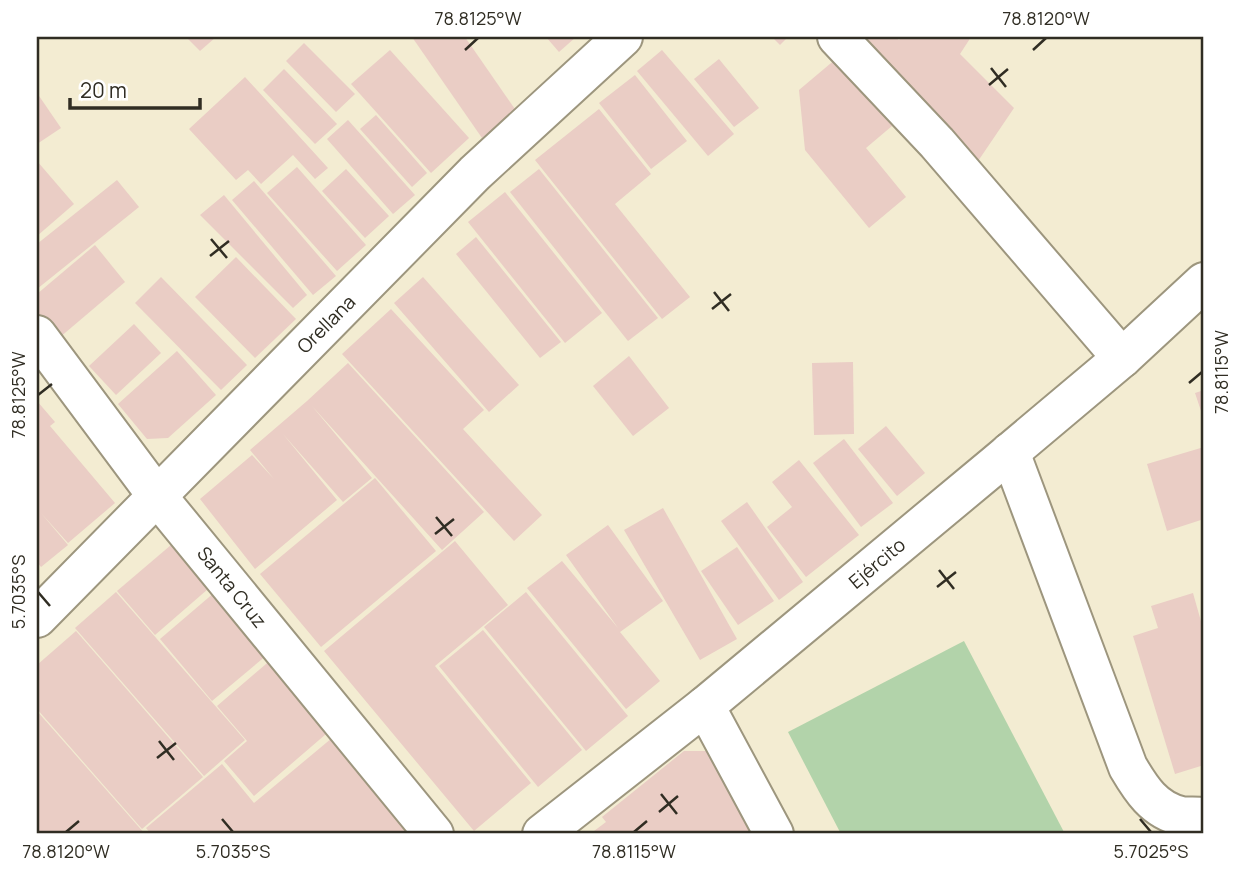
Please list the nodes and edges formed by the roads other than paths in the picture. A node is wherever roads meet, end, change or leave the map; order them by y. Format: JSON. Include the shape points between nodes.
{"nodes":[{"id":1,"x":623,"y":37,"type":"edge"},
{"id":2,"x":837,"y":37,"type":"edge"},
{"id":3,"x":1204,"y":282,"type":"edge"},
{"id":4,"x":37,"y":335,"type":"edge"},
{"id":5,"x":1122,"y":358,"type":"junction"},
{"id":6,"x":1010,"y":452,"type":"junction"},
{"id":7,"x":157,"y":496,"type":"junction"},
{"id":8,"x":37,"y":618,"type":"edge"},
{"id":9,"x":705,"y":706,"type":"junction"},
{"id":10,"x":1204,"y":817,"type":"edge"},
{"id":11,"x":434,"y":834,"type":"edge"},
{"id":12,"x":542,"y":834,"type":"edge"},
{"id":13,"x":774,"y":834,"type":"edge"}],
"edges":[{"from":1,"to":7,"type":"street","name":"Orellana","via":[[475,173]]},
{"from":2,"to":5,"type":"street","via":[[937,143]]},
{"from":3,"to":5,"type":"street","name":"Ejército"},
{"from":4,"to":7,"type":"street","name":"Santa Cruz"},
{"from":5,"to":6,"type":"street","name":"Ejército"},
{"from":6,"to":9,"type":"street","name":"Ejército"},
{"from":6,"to":10,"type":"street","via":[[1128,767],[1155,805],[1181,816]]},
{"from":7,"to":8,"type":"street","name":"Orellana"},
{"from":7,"to":11,"type":"street","name":"Santa Cruz"},
{"from":9,"to":12,"type":"street","name":"Ejército"},
{"from":9,"to":13,"type":"street"}]}
